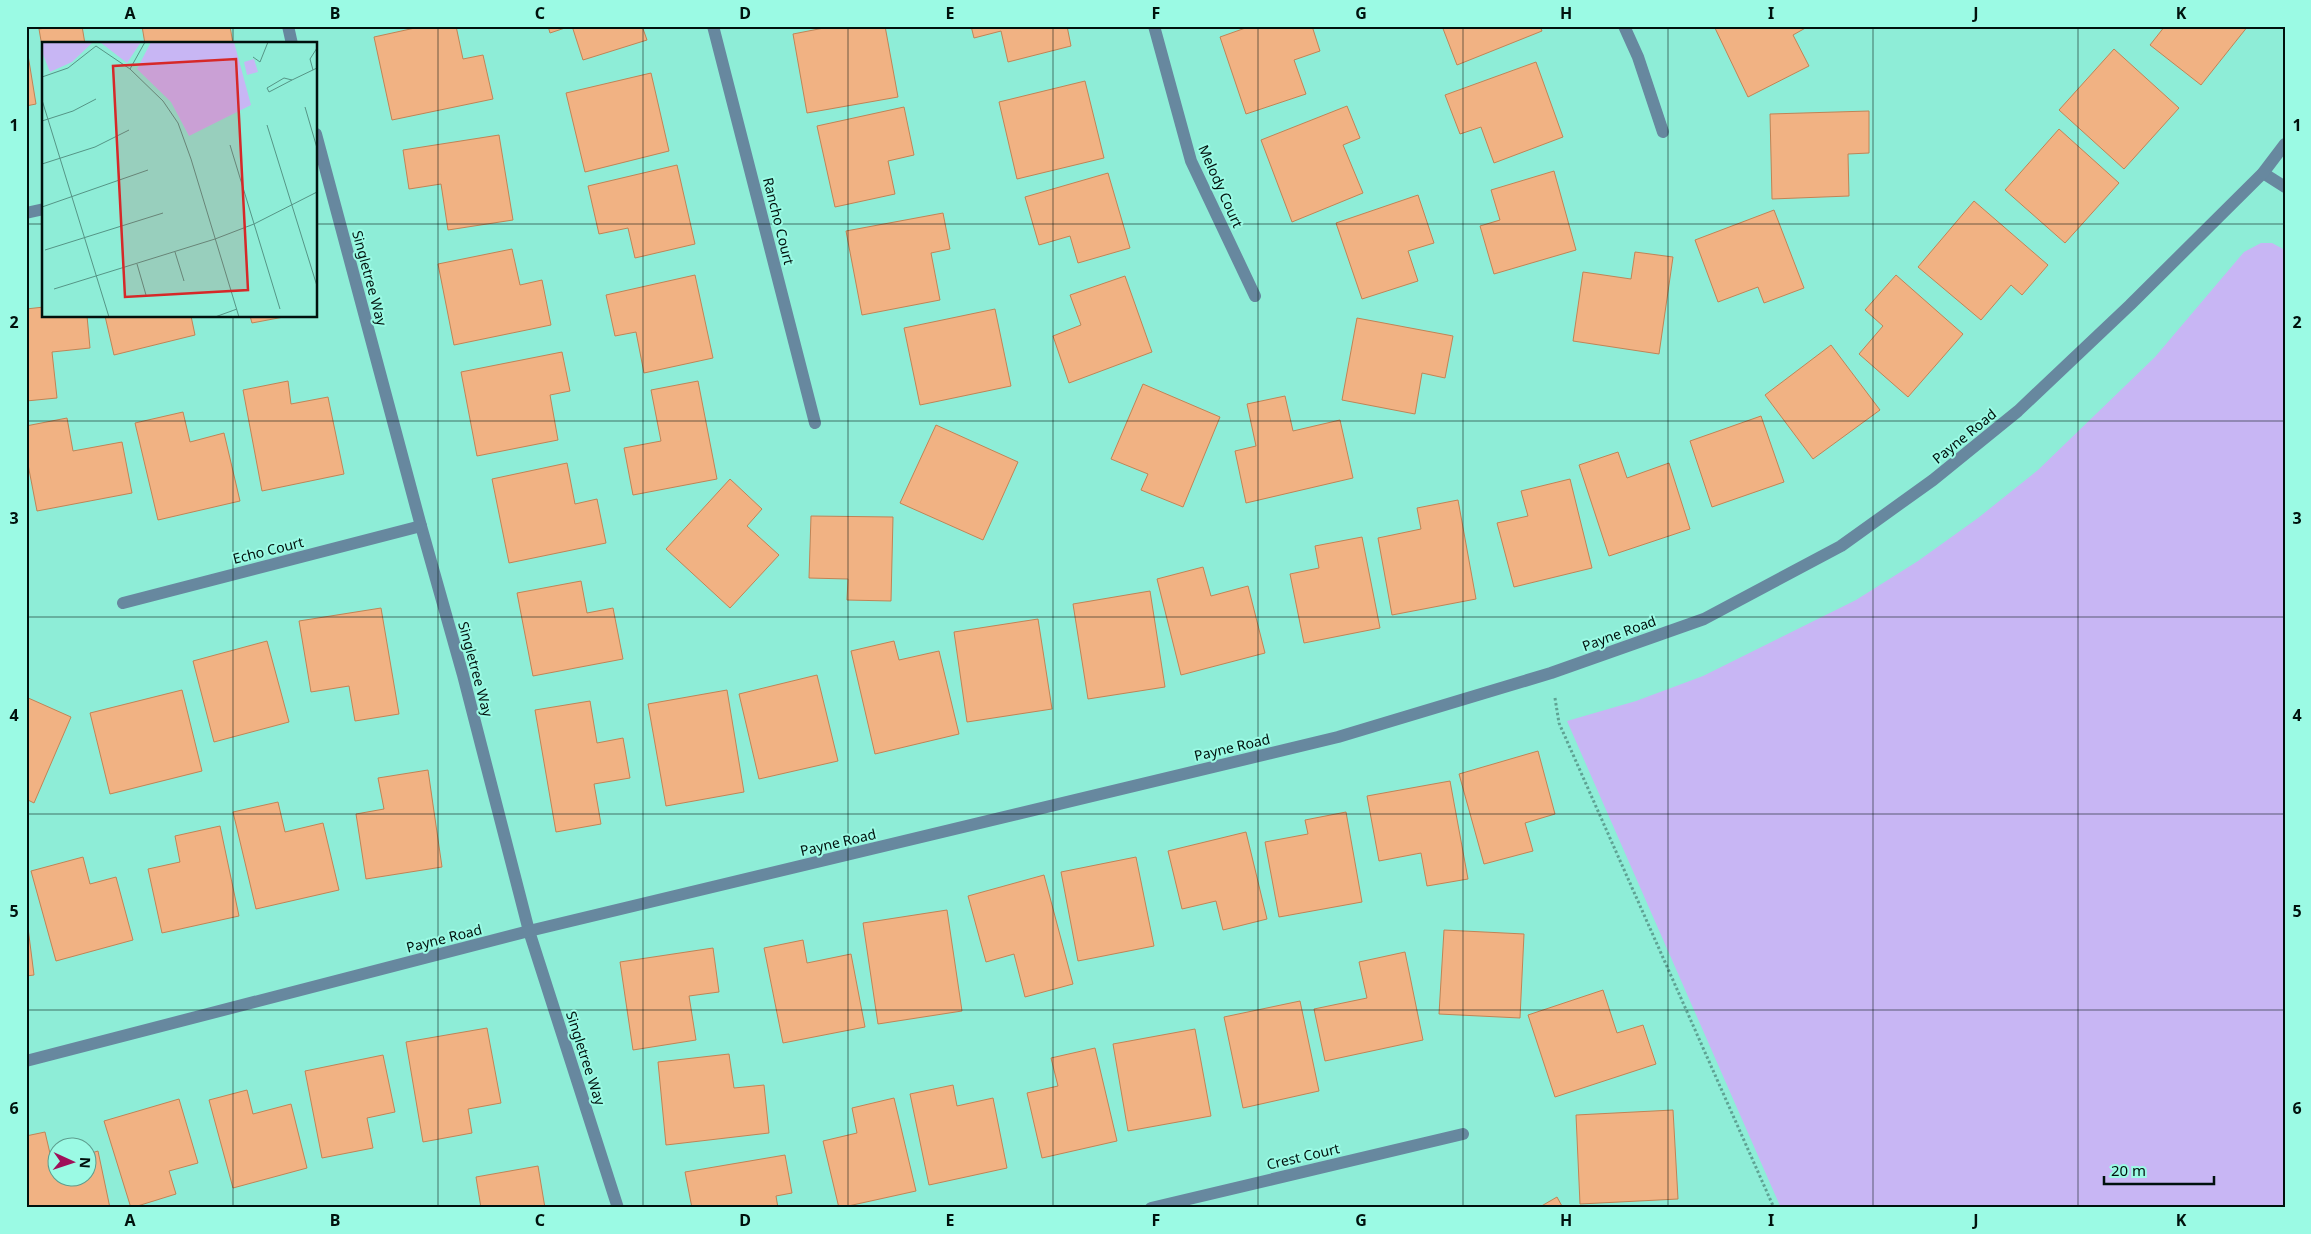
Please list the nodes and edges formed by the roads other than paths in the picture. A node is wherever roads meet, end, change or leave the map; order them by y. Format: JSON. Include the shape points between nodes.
{"nodes":[{"id":1,"x":288,"y":26,"type":"edge"},
{"id":2,"x":713,"y":26,"type":"edge"},
{"id":3,"x":1154,"y":26,"type":"edge"},
{"id":4,"x":1624,"y":26,"type":"edge"},
{"id":5,"x":292,"y":42,"type":"edge"},
{"id":6,"x":1663,"y":132,"type":"dead end"},
{"id":7,"x":318,"y":141,"type":"edge"},
{"id":8,"x":2285,"y":144,"type":"edge"},
{"id":9,"x":2263,"y":173,"type":"junction"},
{"id":10,"x":2285,"y":187,"type":"edge"},
{"id":11,"x":42,"y":209,"type":"edge"},
{"id":12,"x":26,"y":213,"type":"edge"},
{"id":13,"x":1255,"y":296,"type":"dead end"},
{"id":14,"x":815,"y":423,"type":"dead end"},
{"id":15,"x":421,"y":526,"type":"junction"},
{"id":16,"x":123,"y":603,"type":"dead end"},
{"id":17,"x":529,"y":931,"type":"junction"},
{"id":18,"x":26,"y":1061,"type":"edge"},
{"id":19,"x":1463,"y":1134,"type":"dead end"},
{"id":20,"x":618,"y":1208,"type":"edge"},
{"id":21,"x":1151,"y":1208,"type":"edge"}],
"edges":[{"from":1,"to":5,"type":"street"},
{"from":2,"to":14,"type":"street","name":"Rancho Court"},
{"from":3,"to":13,"type":"street","name":"Melody Court","via":[[1191,161]]},
{"from":4,"to":6,"type":"street"},
{"from":7,"to":15,"type":"street","name":"Singletree Way"},
{"from":8,"to":9,"type":"street","name":"Payne Road"},
{"from":9,"to":10,"type":"street"},
{"from":9,"to":17,"type":"street","name":"Payne Road","via":[[2018,412],[1933,480],[1841,546],[1704,618],[1551,673],[1338,737]]},
{"from":11,"to":12,"type":"street"},
{"from":15,"to":16,"type":"street","name":"Echo Court"},
{"from":15,"to":17,"type":"street","name":"Singletree Way"},
{"from":17,"to":18,"type":"street","name":"Payne Road"},
{"from":17,"to":20,"type":"street","name":"Singletree Way"},
{"from":19,"to":21,"type":"street","name":"Crest Court"}]}
